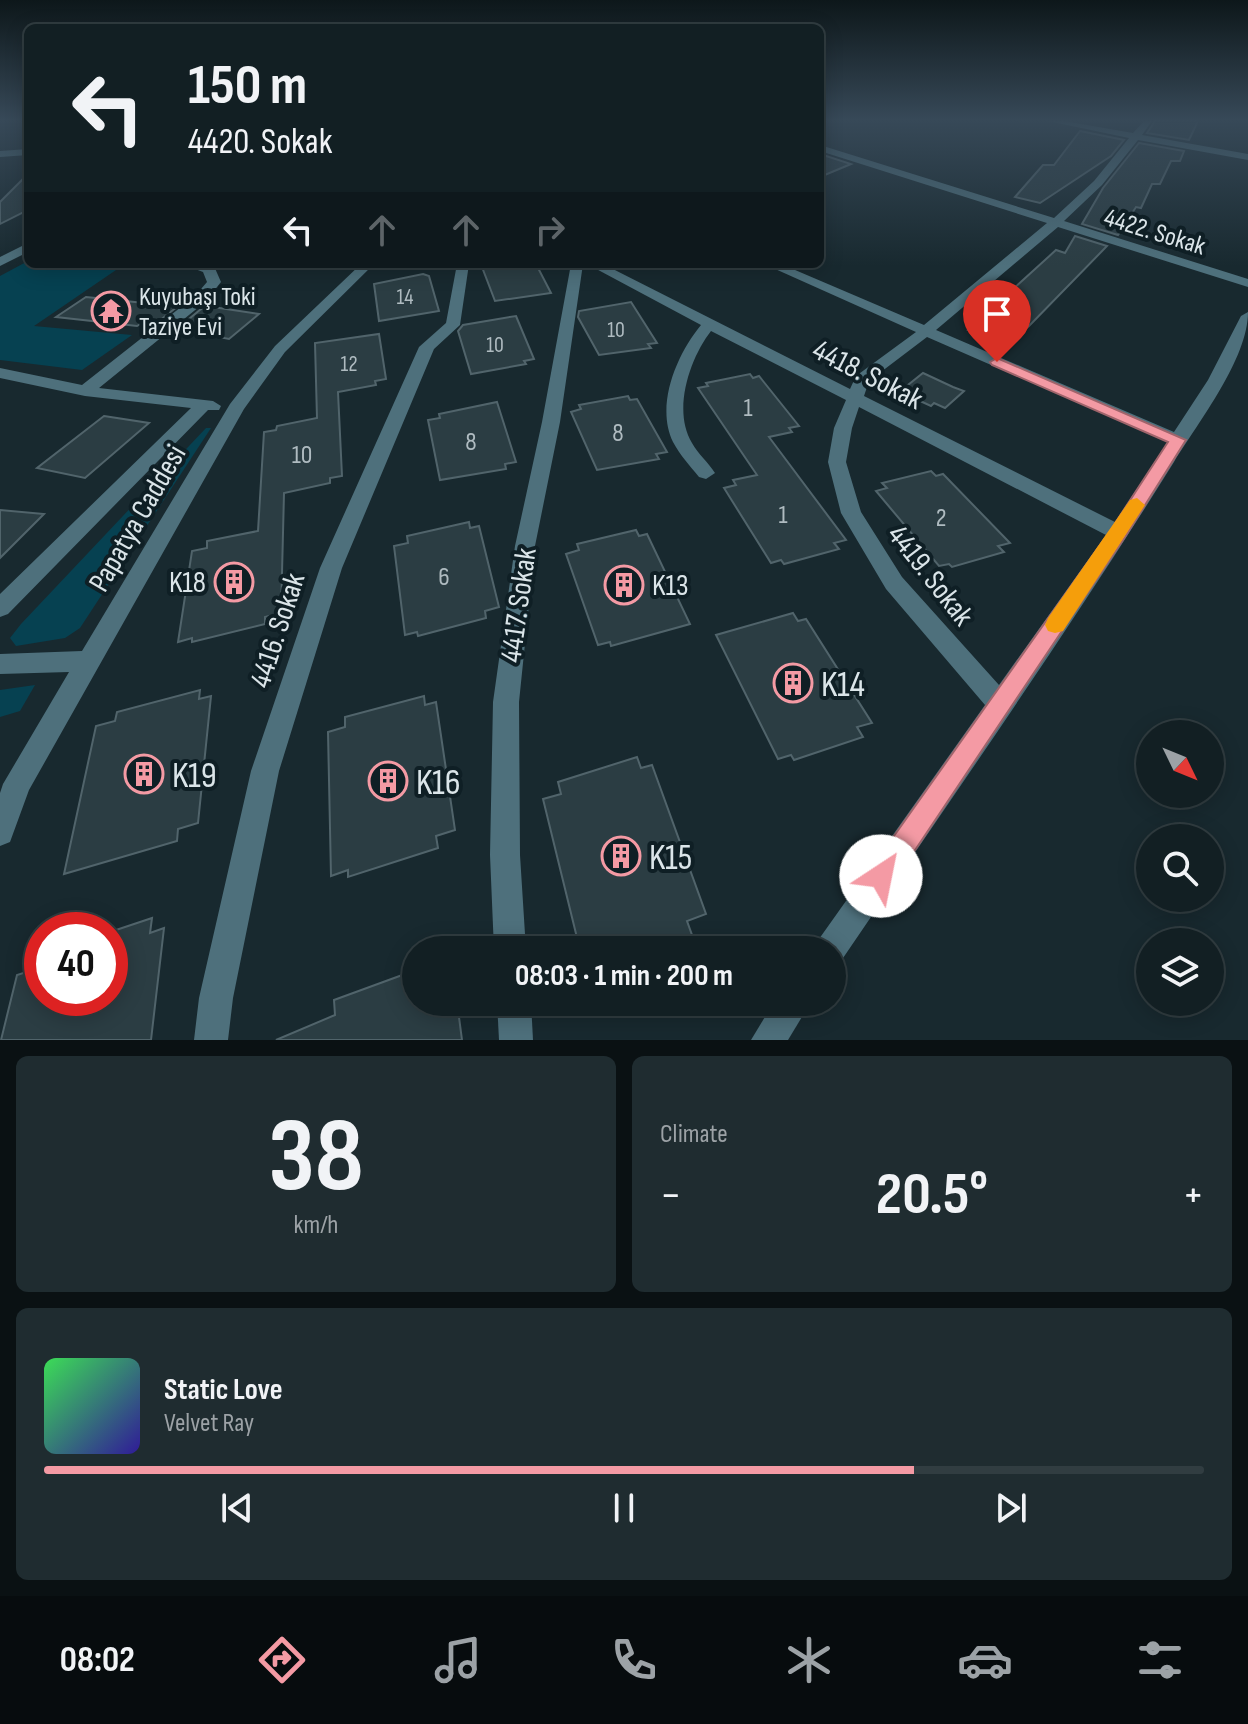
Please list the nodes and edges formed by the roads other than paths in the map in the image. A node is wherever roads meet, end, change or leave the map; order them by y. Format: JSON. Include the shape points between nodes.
{"nodes":[{"id":1,"x":887,"y":170,"type":"edge"},
{"id":2,"x":1109,"y":170,"type":"edge"},
{"id":3,"x":1055,"y":223,"type":"junction"},
{"id":4,"x":24,"y":235,"type":"edge"},
{"id":5,"x":0,"y":248,"type":"edge"},
{"id":6,"x":24,"y":249,"type":"edge"},
{"id":7,"x":0,"y":262,"type":"edge"},
{"id":8,"x":205,"y":268,"type":"edge"},
{"id":9,"x":364,"y":268,"type":"edge"},
{"id":10,"x":462,"y":268,"type":"edge"},
{"id":11,"x":576,"y":268,"type":"edge"},
{"id":12,"x":601,"y":268,"type":"edge"},
{"id":13,"x":779,"y":268,"type":"edge"},
{"id":14,"x":1248,"y":283,"type":"edge"},
{"id":15,"x":1248,"y":316,"type":"edge"},
{"id":16,"x":709,"y":324,"type":"junction"},
{"id":17,"x":924,"y":333,"type":"junction"},
{"id":18,"x":0,"y":373,"type":"edge"},
{"id":19,"x":85,"y":391,"type":"junction"},
{"id":20,"x":854,"y":398,"type":"junction"},
{"id":21,"x":204,"y":405,"type":"junction"},
{"id":22,"x":236,"y":408,"type":"junction"},
{"id":23,"x":1178,"y":440,"type":"junction"},
{"id":24,"x":706,"y":473,"type":"dead end"},
{"id":25,"x":1119,"y":533,"type":"junction"},
{"id":26,"x":0,"y":608,"type":"edge"},
{"id":27,"x":89,"y":661,"type":"junction"},
{"id":28,"x":0,"y":664,"type":"edge"},
{"id":29,"x":1000,"y":704,"type":"junction"},
{"id":30,"x":0,"y":832,"type":"edge"},
{"id":31,"x":509,"y":936,"type":"edge"},
{"id":32,"x":840,"y":936,"type":"edge"},
{"id":33,"x":515,"y":1016,"type":"edge"},
{"id":34,"x":784,"y":1016,"type":"edge"},
{"id":35,"x":211,"y":1040,"type":"edge"},
{"id":36,"x":516,"y":1040,"type":"edge"},
{"id":37,"x":768,"y":1040,"type":"edge"}],
"edges":[{"from":1,"to":3,"type":"street","name":"4422. Sokak"},
{"from":2,"to":3,"type":"street","name":"4419. Sokak"},
{"from":3,"to":14,"type":"street","name":"4422. Sokak"},
{"from":3,"to":17,"type":"street","name":"4419. Sokak"},
{"from":4,"to":5,"type":"street"},
{"from":6,"to":7,"type":"street"},
{"from":8,"to":19,"type":"street","via":[[214,282],[200,299]]},
{"from":9,"to":22,"type":"street","name":"Papatya Caddesi","via":[[280,349]]},
{"from":10,"to":35,"type":"street","name":"4416. Sokak","via":[[453,325],[427,347],[331,568],[265,771]]},
{"from":11,"to":31,"type":"street","name":"4417. Sokak","via":[[525,546],[506,702]]},
{"from":12,"to":16,"type":"street","name":"4418. Sokak"},
{"from":13,"to":17,"type":"street"},
{"from":15,"to":23,"type":"street"},
{"from":16,"to":20,"type":"street","name":"4418. Sokak"},
{"from":16,"to":24,"type":"street","via":[[697,337],[675,394],[680,438]]},
{"from":17,"to":20,"type":"street","name":"4419. Sokak","via":[[862,379]]},
{"from":17,"to":23,"type":"street"},
{"from":18,"to":19,"type":"street"},
{"from":19,"to":21,"type":"street"},
{"from":20,"to":25,"type":"street","name":"4418. Sokak"},
{"from":20,"to":29,"type":"street","name":"4419. Sokak","via":[[837,462],[851,513],[894,583]]},
{"from":21,"to":22,"type":"street"},
{"from":21,"to":26,"type":"street"},
{"from":22,"to":27,"type":"street","name":"Papatya Caddesi"},
{"from":23,"to":25,"type":"street"},
{"from":25,"to":29,"type":"street"},
{"from":27,"to":28,"type":"street"},
{"from":27,"to":30,"type":"street","name":"Papatya Caddesi","via":[[17,784]]},
{"from":29,"to":32,"type":"street"},
{"from":33,"to":36,"type":"street"},
{"from":34,"to":37,"type":"street"}]}
